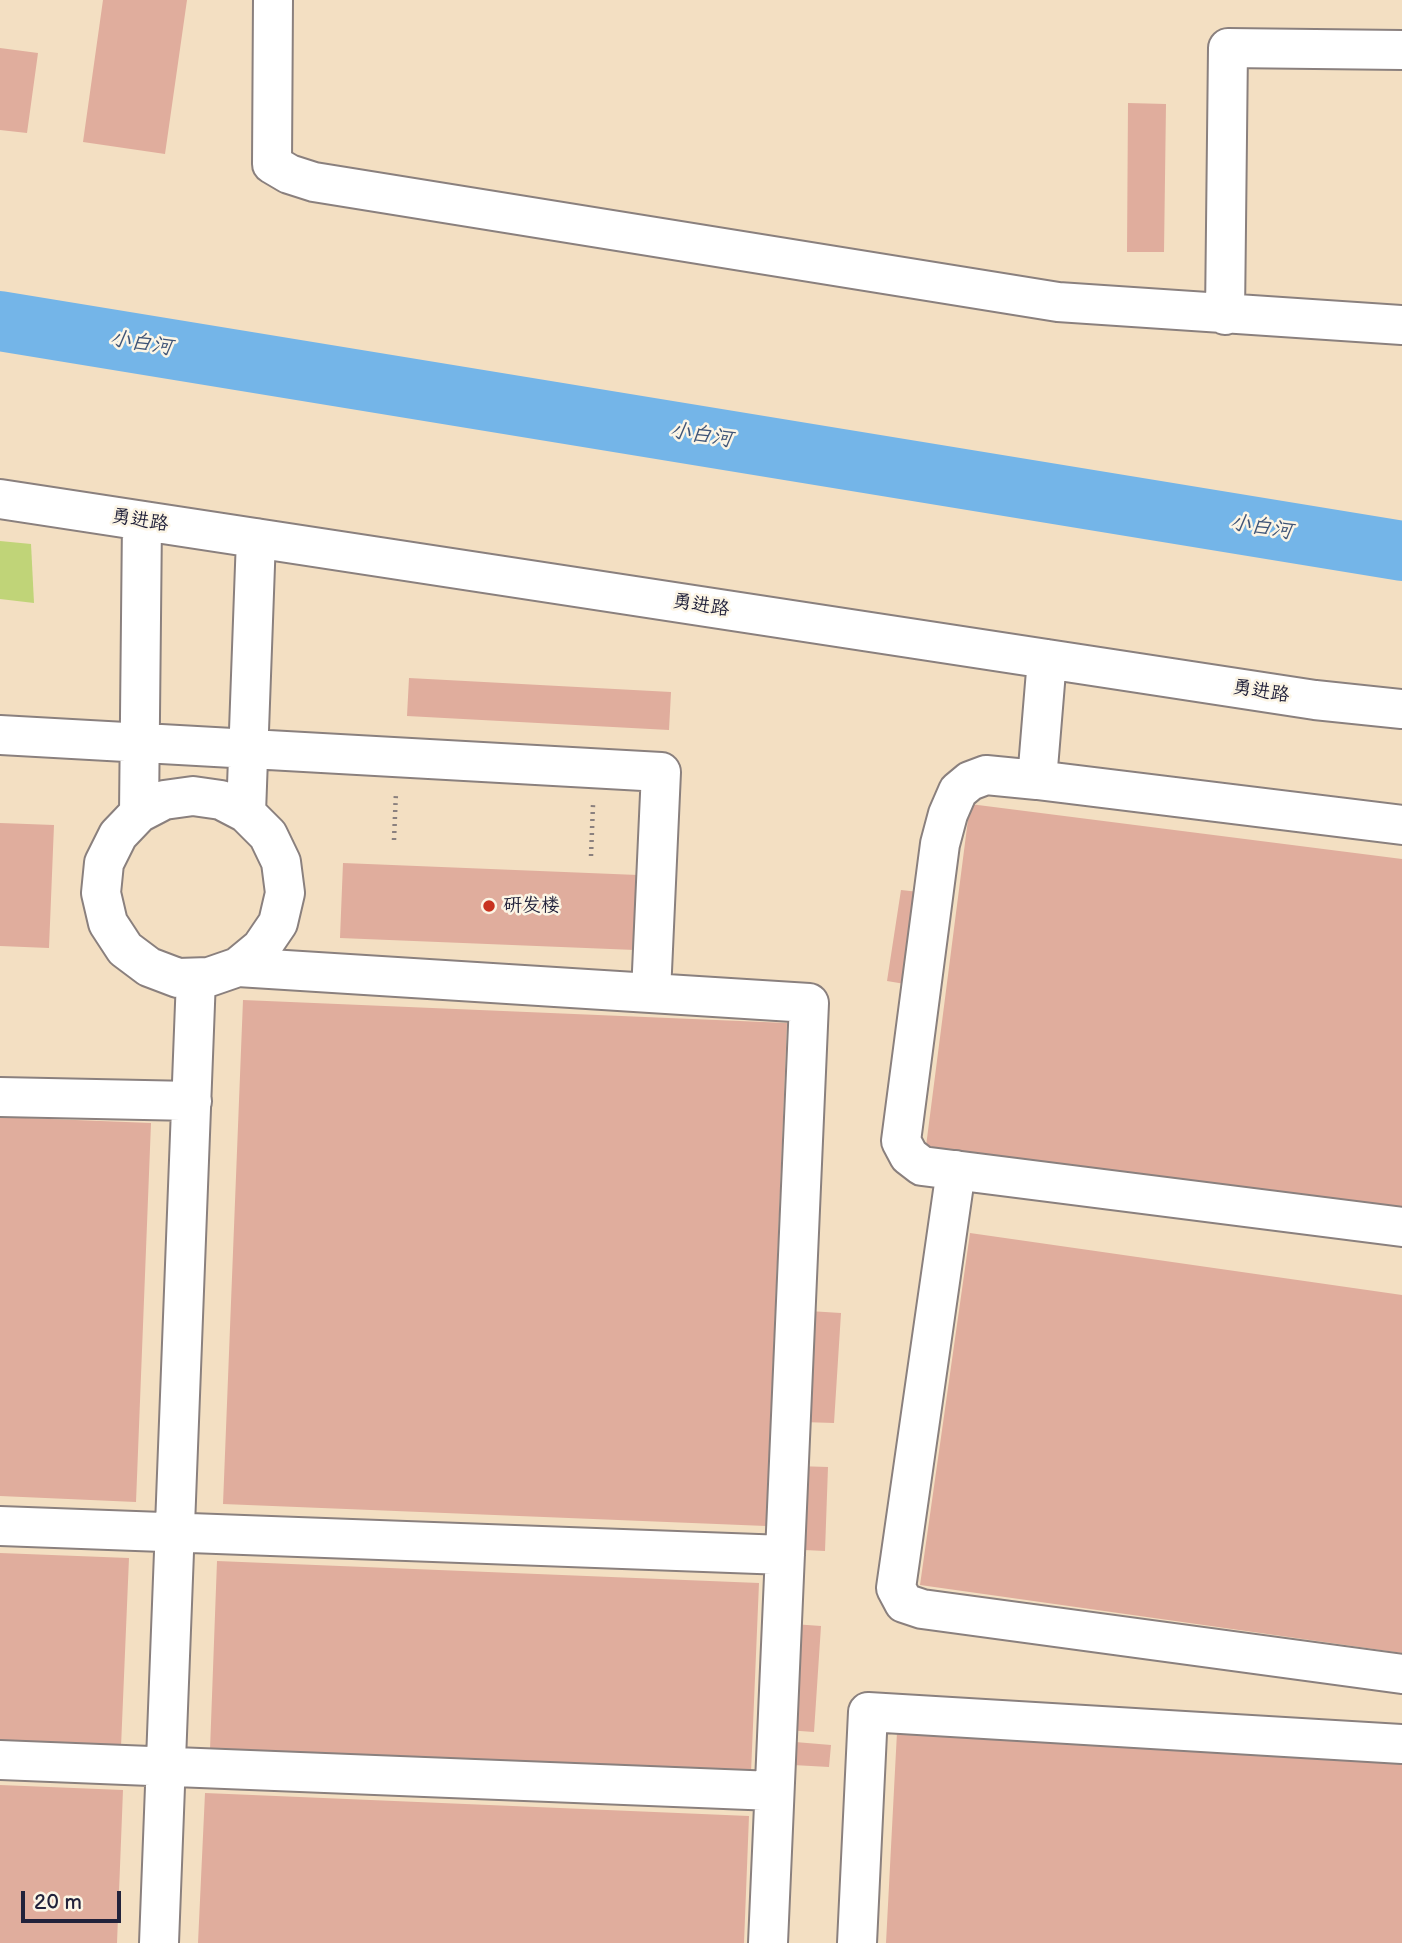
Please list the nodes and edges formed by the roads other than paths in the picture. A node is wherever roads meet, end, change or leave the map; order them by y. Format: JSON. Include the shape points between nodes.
{"nodes":[{"id":1,"x":273,"y":0,"type":"edge"},
{"id":2,"x":1402,"y":50,"type":"edge"},
{"id":3,"x":1225,"y":314,"type":"junction"},
{"id":4,"x":1402,"y":325,"type":"edge"},
{"id":5,"x":0,"y":499,"type":"edge"},
{"id":6,"x":142,"y":521,"type":"junction"},
{"id":7,"x":256,"y":538,"type":"junction"},
{"id":8,"x":1047,"y":659,"type":"junction"},
{"id":9,"x":1402,"y":709,"type":"edge"},
{"id":10,"x":0,"y":735,"type":"edge"},
{"id":11,"x":140,"y":743,"type":"junction"},
{"id":12,"x":248,"y":749,"type":"junction"},
{"id":13,"x":1037,"y":780,"type":"junction"},
{"id":14,"x":139,"y":813,"type":"junction"},
{"id":15,"x":246,"y":813,"type":"junction"},
{"id":16,"x":1402,"y":825,"type":"edge"},
{"id":17,"x":238,"y":967,"type":"junction"},
{"id":18,"x":197,"y":978,"type":"junction"},
{"id":19,"x":651,"y":993,"type":"junction"},
{"id":20,"x":0,"y":1097,"type":"edge"},
{"id":21,"x":192,"y":1101,"type":"junction"},
{"id":22,"x":956,"y":1170,"type":"junction"},
{"id":23,"x":1402,"y":1227,"type":"edge"},
{"id":24,"x":0,"y":1526,"type":"edge"},
{"id":25,"x":175,"y":1532,"type":"junction"},
{"id":26,"x":785,"y":1555,"type":"junction"},
{"id":27,"x":1402,"y":1674,"type":"edge"},
{"id":28,"x":1402,"y":1744,"type":"edge"},
{"id":29,"x":0,"y":1760,"type":"edge"},
{"id":30,"x":166,"y":1766,"type":"junction"},
{"id":31,"x":774,"y":1791,"type":"junction"},
{"id":32,"x":159,"y":1943,"type":"edge"},
{"id":33,"x":768,"y":1943,"type":"edge"},
{"id":34,"x":857,"y":1943,"type":"edge"}],
"edges":[{"from":1,"to":3,"type":"street","via":[[272,164],[289,174],[1058,302]]},
{"from":2,"to":3,"type":"street","via":[[1228,48]]},
{"from":3,"to":4,"type":"street"},
{"from":5,"to":6,"type":"street","name":"勇进路"},
{"from":6,"to":7,"type":"street","name":"勇进路"},
{"from":6,"to":11,"type":"street"},
{"from":7,"to":8,"type":"street","name":"勇进路"},
{"from":7,"to":12,"type":"street"},
{"from":8,"to":9,"type":"street","name":"勇进路"},
{"from":8,"to":13,"type":"street"},
{"from":10,"to":11,"type":"street"},
{"from":11,"to":12,"type":"street"},
{"from":11,"to":14,"type":"street"},
{"from":12,"to":15,"type":"street"},
{"from":12,"to":19,"type":"street","via":[[661,772]]},
{"from":13,"to":16,"type":"street"},
{"from":13,"to":22,"type":"street","via":[[986,775],[970,780],[958,792],[940,844],[901,1141],[909,1156],[922,1166]]},
{"from":14,"to":15,"type":"street","via":[[164,800],[193,796],[221,800]]},
{"from":14,"to":18,"type":"street","via":[[118,835],[104,863],[101,893],[108,923],[125,948],[149,967],[178,978]]},
{"from":15,"to":17,"type":"street","via":[[268,835],[281,862],[285,893],[278,923],[261,948]]},
{"from":17,"to":18,"type":"street"},
{"from":17,"to":19,"type":"street"},
{"from":18,"to":21,"type":"street"},
{"from":19,"to":26,"type":"street","via":[[809,1003]]},
{"from":20,"to":21,"type":"street"},
{"from":21,"to":25,"type":"street"},
{"from":22,"to":23,"type":"street"},
{"from":22,"to":27,"type":"street","via":[[896,1588],[904,1603]]},
{"from":24,"to":25,"type":"street"},
{"from":25,"to":26,"type":"street"},
{"from":25,"to":30,"type":"street"},
{"from":26,"to":31,"type":"street"},
{"from":28,"to":34,"type":"street","via":[[868,1712]]},
{"from":29,"to":30,"type":"street"},
{"from":30,"to":31,"type":"street"},
{"from":30,"to":32,"type":"street"},
{"from":31,"to":33,"type":"street"}]}
